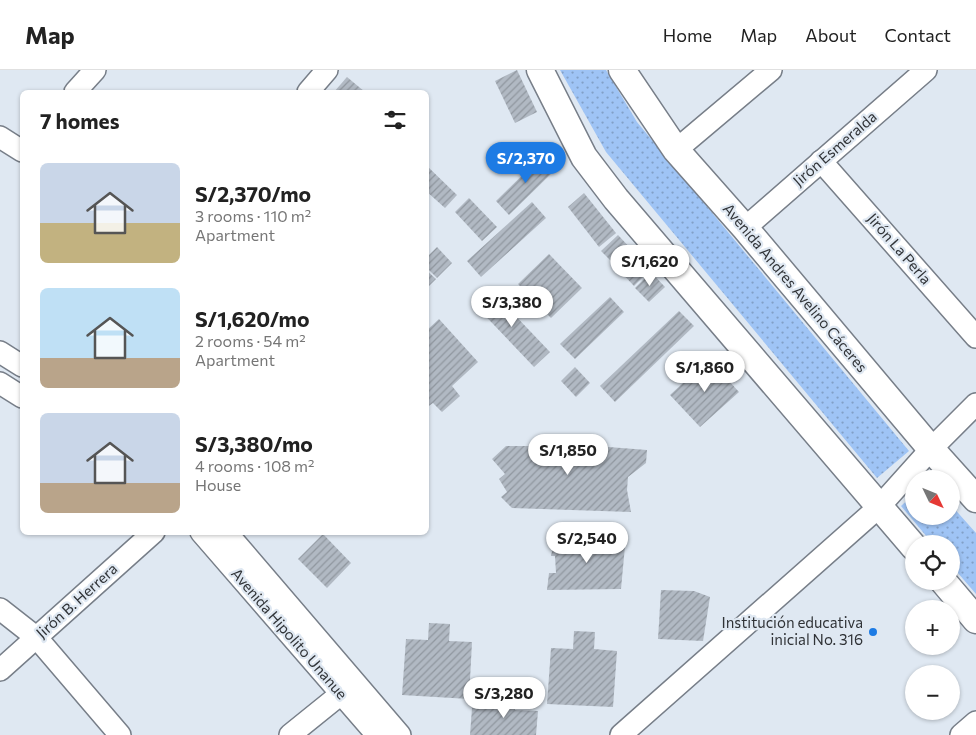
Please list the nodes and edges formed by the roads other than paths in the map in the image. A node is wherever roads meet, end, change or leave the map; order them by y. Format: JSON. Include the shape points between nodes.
{"nodes":[{"id":1,"x":95,"y":70,"type":"edge"},
{"id":2,"x":327,"y":70,"type":"edge"},
{"id":3,"x":540,"y":70,"type":"edge"},
{"id":4,"x":622,"y":70,"type":"edge"},
{"id":5,"x":771,"y":70,"type":"edge"},
{"id":6,"x":926,"y":70,"type":"edge"},
{"id":7,"x":77,"y":90,"type":"edge"},
{"id":8,"x":310,"y":90,"type":"edge"},
{"id":9,"x":0,"y":137,"type":"edge"},
{"id":10,"x":20,"y":150,"type":"edge"},
{"id":11,"x":676,"y":150,"type":"junction"},
{"id":12,"x":821,"y":161,"type":"junction"},
{"id":13,"x":745,"y":228,"type":"junction"},
{"id":14,"x":976,"y":337,"type":"edge"},
{"id":15,"x":0,"y":352,"type":"edge"},
{"id":16,"x":20,"y":365,"type":"edge"},
{"id":17,"x":0,"y":383,"type":"edge"},
{"id":18,"x":20,"y":396,"type":"edge"},
{"id":19,"x":976,"y":404,"type":"edge"},
{"id":20,"x":931,"y":449,"type":"junction"},
{"id":21,"x":976,"y":499,"type":"edge"},
{"id":22,"x":879,"y":507,"type":"junction"},
{"id":23,"x":151,"y":535,"type":"edge"},
{"id":24,"x":204,"y":535,"type":"edge"},
{"id":25,"x":228,"y":535,"type":"edge"},
{"id":26,"x":905,"y":537,"type":"edge"},
{"id":27,"x":951,"y":590,"type":"edge"},
{"id":28,"x":0,"y":609,"type":"edge"},
{"id":29,"x":976,"y":620,"type":"edge"},
{"id":30,"x":36,"y":638,"type":"junction"},
{"id":31,"x":0,"y":670,"type":"edge"},
{"id":32,"x":348,"y":688,"type":"junction"},
{"id":33,"x":976,"y":722,"type":"edge"},
{"id":34,"x":120,"y":735,"type":"edge"},
{"id":35,"x":290,"y":735,"type":"edge"},
{"id":36,"x":377,"y":735,"type":"edge"},
{"id":37,"x":400,"y":735,"type":"edge"},
{"id":38,"x":621,"y":735,"type":"edge"},
{"id":39,"x":962,"y":735,"type":"edge"}],
"edges":[{"from":1,"to":7,"type":"street"},
{"from":2,"to":8,"type":"street"},
{"from":3,"to":22,"type":"main road","via":[[584,157],[616,199]]},
{"from":4,"to":11,"type":"main road","name":"Avenida Andres Avelino Cáceres"},
{"from":5,"to":11,"type":"street"},
{"from":6,"to":12,"type":"street","name":"Jirón Esmeralda"},
{"from":9,"to":10,"type":"street"},
{"from":11,"to":13,"type":"main road","name":"Avenida Andres Avelino Cáceres"},
{"from":12,"to":13,"type":"street","name":"Jirón Esmeralda"},
{"from":12,"to":14,"type":"street","name":"Jirón La Perla"},
{"from":13,"to":20,"type":"main road","name":"Avenida Andres Avelino Cáceres"},
{"from":15,"to":16,"type":"street"},
{"from":17,"to":18,"type":"street"},
{"from":19,"to":20,"type":"street"},
{"from":20,"to":21,"type":"main road","name":"Avenida Andres Avelino Cáceres"},
{"from":20,"to":22,"type":"street"},
{"from":22,"to":26,"type":"main road"},
{"from":22,"to":38,"type":"street"},
{"from":23,"to":30,"type":"street","name":"Jirón B. Herrera"},
{"from":24,"to":32,"type":"street","name":"Avenida Hipolito Unanue"},
{"from":25,"to":32,"type":"street","name":"Avenida Hipolito Unanue"},
{"from":27,"to":29,"type":"main road"},
{"from":28,"to":30,"type":"street"},
{"from":30,"to":31,"type":"street","name":"Jirón B. Herrera"},
{"from":30,"to":34,"type":"street"},
{"from":32,"to":35,"type":"street"},
{"from":32,"to":36,"type":"street","name":"Avenida Hipolito Unanue"},
{"from":32,"to":37,"type":"street","name":"Avenida Hipolito Unanue"},
{"from":33,"to":39,"type":"street"}]}
